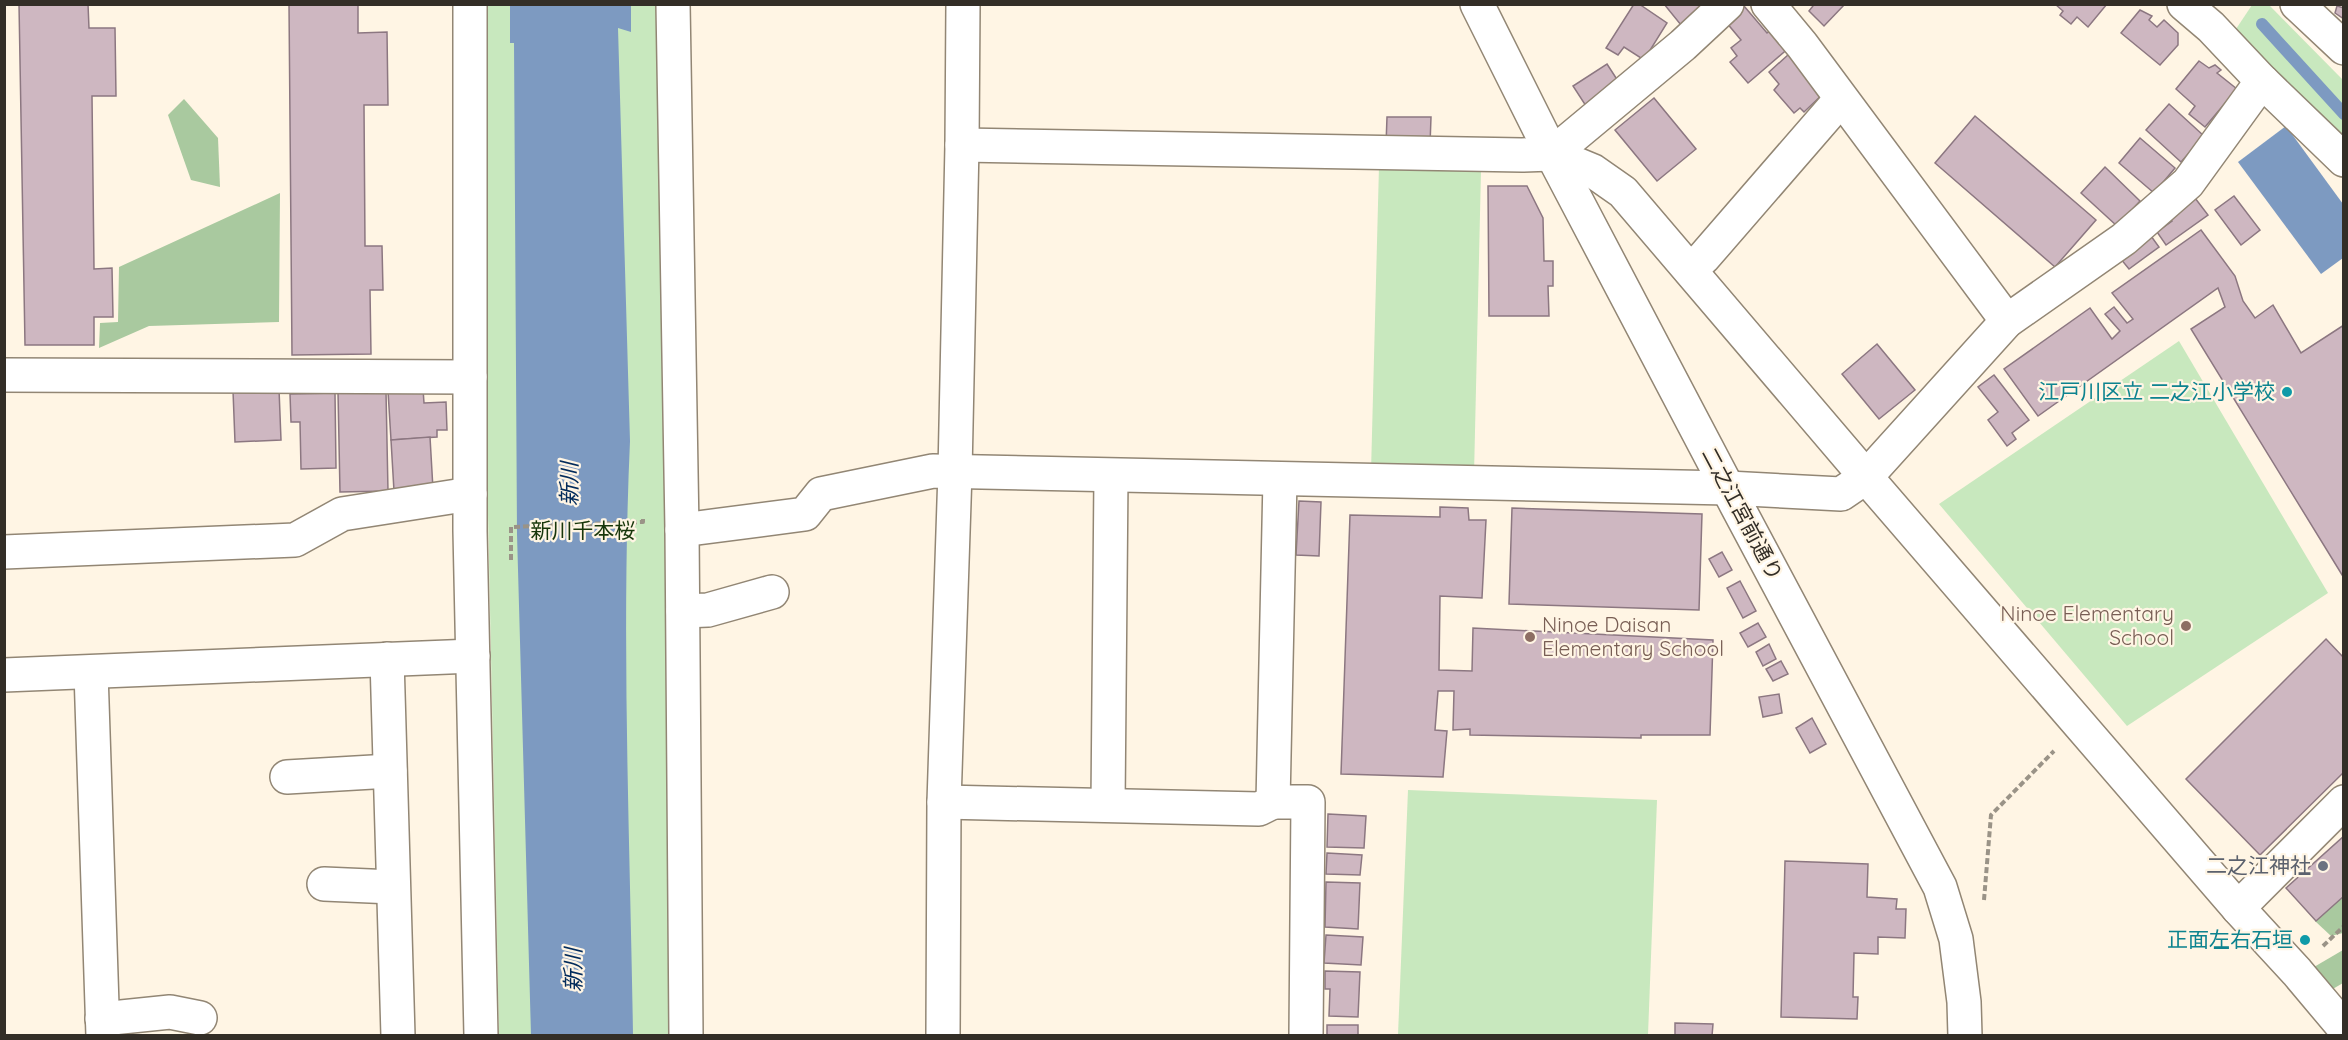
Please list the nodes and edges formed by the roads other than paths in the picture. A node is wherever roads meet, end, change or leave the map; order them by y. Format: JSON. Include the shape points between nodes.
{"nodes":[{"id":1,"x":470,"y":4,"type":"edge"},
{"id":2,"x":673,"y":4,"type":"edge"},
{"id":3,"x":963,"y":4,"type":"edge"},
{"id":4,"x":1727,"y":4,"type":"edge"},
{"id":5,"x":1768,"y":4,"type":"edge"},
{"id":6,"x":2184,"y":4,"type":"edge"},
{"id":7,"x":2296,"y":4,"type":"edge"},
{"id":8,"x":1475,"y":10,"type":"edge"},
{"id":9,"x":2343,"y":48,"type":"edge"},
{"id":10,"x":2262,"y":81,"type":"junction"},
{"id":11,"x":1841,"y":99,"type":"junction"},
{"id":12,"x":962,"y":145,"type":"junction"},
{"id":13,"x":1552,"y":154,"type":"junction"},
{"id":14,"x":2343,"y":160,"type":"edge"},
{"id":15,"x":1690,"y":270,"type":"junction"},
{"id":16,"x":2007,"y":321,"type":"junction"},
{"id":17,"x":4,"y":375,"type":"edge"},
{"id":18,"x":470,"y":377,"type":"junction"},
{"id":19,"x":955,"y":472,"type":"junction"},
{"id":20,"x":1110,"y":476,"type":"junction"},
{"id":21,"x":1866,"y":477,"type":"junction"},
{"id":22,"x":1280,"y":479,"type":"junction"},
{"id":23,"x":1728,"y":488,"type":"junction"},
{"id":24,"x":470,"y":494,"type":"junction"},
{"id":25,"x":682,"y":530,"type":"junction"},
{"id":26,"x":4,"y":552,"type":"edge"},
{"id":27,"x":772,"y":592,"type":"dead end"},
{"id":28,"x":683,"y":611,"type":"junction"},
{"id":29,"x":473,"y":656,"type":"junction"},
{"id":30,"x":387,"y":659,"type":"junction"},
{"id":31,"x":91,"y":672,"type":"junction"},
{"id":32,"x":4,"y":675,"type":"edge"},
{"id":33,"x":390,"y":771,"type":"junction"},
{"id":34,"x":286,"y":777,"type":"dead end"},
{"id":35,"x":944,"y":802,"type":"junction"},
{"id":36,"x":1273,"y":802,"type":"junction"},
{"id":37,"x":2343,"y":802,"type":"edge"},
{"id":38,"x":1108,"y":806,"type":"junction"},
{"id":39,"x":324,"y":884,"type":"dead end"},
{"id":40,"x":393,"y":887,"type":"junction"},
{"id":41,"x":2238,"y":908,"type":"junction"},
{"id":42,"x":2333,"y":994,"type":"edge"},
{"id":43,"x":200,"y":1018,"type":"dead end"},
{"id":44,"x":102,"y":1027,"type":"edge"},
{"id":45,"x":2343,"y":1028,"type":"edge"},
{"id":46,"x":398,"y":1035,"type":"edge"},
{"id":47,"x":481,"y":1035,"type":"edge"},
{"id":48,"x":686,"y":1035,"type":"edge"},
{"id":49,"x":943,"y":1035,"type":"edge"},
{"id":50,"x":1306,"y":1035,"type":"edge"},
{"id":51,"x":1965,"y":1035,"type":"edge"}],
"edges":[{"from":1,"to":18,"type":"street"},
{"from":2,"to":25,"type":"street"},
{"from":3,"to":12,"type":"street"},
{"from":4,"to":13,"type":"street"},
{"from":5,"to":11,"type":"street"},
{"from":6,"to":10,"type":"street"},
{"from":7,"to":9,"type":"street"},
{"from":8,"to":13,"type":"street","name":"二之江宮前通り"},
{"from":10,"to":14,"type":"street"},
{"from":10,"to":16,"type":"street","via":[[2188,183],[2124,238]]},
{"from":11,"to":15,"type":"street"},
{"from":11,"to":16,"type":"street"},
{"from":12,"to":13,"type":"street"},
{"from":12,"to":19,"type":"street"},
{"from":13,"to":15,"type":"street","via":[[1593,171],[1623,192]]},
{"from":13,"to":23,"type":"street","name":"二之江宮前通り"},
{"from":15,"to":21,"type":"street"},
{"from":16,"to":21,"type":"street"},
{"from":17,"to":18,"type":"street"},
{"from":18,"to":24,"type":"street"},
{"from":19,"to":20,"type":"street"},
{"from":19,"to":25,"type":"street","via":[[933,471],[821,494],[805,514]]},
{"from":19,"to":35,"type":"street"},
{"from":20,"to":22,"type":"street"},
{"from":20,"to":38,"type":"street"},
{"from":21,"to":23,"type":"street","via":[[1840,494]]},
{"from":21,"to":41,"type":"street"},
{"from":22,"to":23,"type":"street"},
{"from":22,"to":36,"type":"street"},
{"from":23,"to":51,"type":"street","name":"二之江宮前通り","via":[[1940,887],[1956,939]]},
{"from":24,"to":26,"type":"street","via":[[342,514],[295,540]]},
{"from":24,"to":29,"type":"street"},
{"from":25,"to":28,"type":"street"},
{"from":27,"to":28,"type":"street","via":[[708,610]]},
{"from":28,"to":48,"type":"street"},
{"from":29,"to":30,"type":"street"},
{"from":29,"to":47,"type":"street"},
{"from":30,"to":31,"type":"street"},
{"from":30,"to":33,"type":"street"},
{"from":31,"to":32,"type":"street"},
{"from":31,"to":44,"type":"street"},
{"from":33,"to":34,"type":"street"},
{"from":33,"to":40,"type":"street"},
{"from":35,"to":38,"type":"street"},
{"from":35,"to":49,"type":"street"},
{"from":36,"to":38,"type":"street","via":[[1259,809]]},
{"from":36,"to":50,"type":"street","via":[[1308,802]]},
{"from":37,"to":41,"type":"street"},
{"from":39,"to":40,"type":"street"},
{"from":40,"to":46,"type":"street"},
{"from":41,"to":42,"type":"street"},
{"from":42,"to":45,"type":"street"},
{"from":43,"to":44,"type":"street","via":[[170,1012]]}]}
